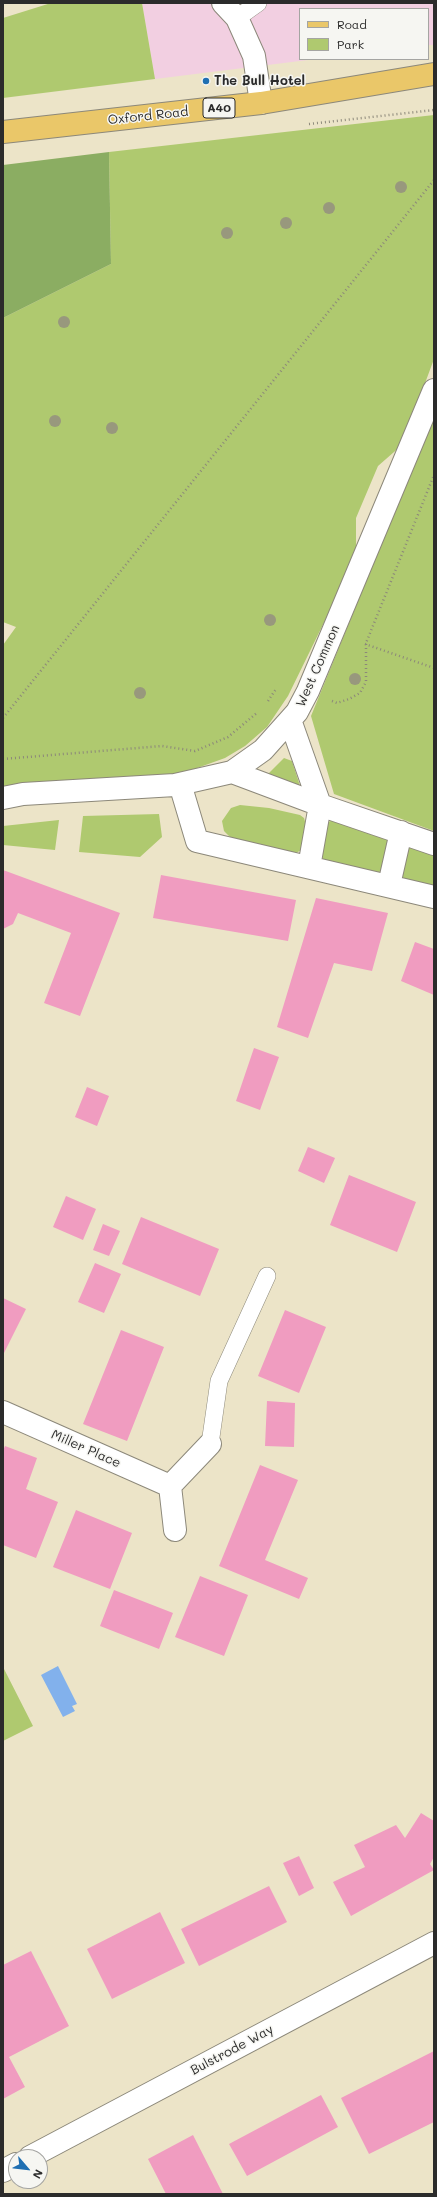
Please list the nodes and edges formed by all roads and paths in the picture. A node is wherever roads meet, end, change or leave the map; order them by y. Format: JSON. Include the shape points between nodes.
{"nodes":[{"id":1,"x":258,"y":3,"type":"edge"},
{"id":2,"x":230,"y":11,"type":"edge"},
{"id":3,"x":434,"y":74,"type":"edge"},
{"id":4,"x":261,"y":103,"type":"junction"},
{"id":5,"x":3,"y":132,"type":"edge"},
{"id":6,"x":434,"y":180,"type":"edge"},
{"id":7,"x":434,"y":390,"type":"edge"},
{"id":8,"x":434,"y":475,"type":"edge"},
{"id":9,"x":366,"y":644,"type":"junction"},
{"id":10,"x":434,"y":668,"type":"edge"},
{"id":11,"x":308,"y":691,"type":"junction"},
{"id":12,"x":267,"y":702,"type":"dead end"},
{"id":13,"x":263,"y":708,"type":"dead end"},
{"id":14,"x":3,"y":718,"type":"edge"},
{"id":15,"x":290,"y":720,"type":"junction"},
{"id":16,"x":3,"y":759,"type":"edge"},
{"id":17,"x":232,"y":772,"type":"junction"},
{"id":18,"x":180,"y":784,"type":"junction"},
{"id":19,"x":3,"y":798,"type":"edge"},
{"id":20,"x":320,"y":805,"type":"junction"},
{"id":21,"x":401,"y":832,"type":"junction"},
{"id":22,"x":434,"y":844,"type":"edge"},
{"id":23,"x":309,"y":867,"type":"junction"},
{"id":24,"x":389,"y":885,"type":"junction"},
{"id":25,"x":434,"y":897,"type":"edge"},
{"id":26,"x":267,"y":1276,"type":"dead end"},
{"id":27,"x":3,"y":1412,"type":"edge"},
{"id":28,"x":210,"y":1444,"type":"joint"},
{"id":29,"x":170,"y":1486,"type":"junction"},
{"id":30,"x":175,"y":1530,"type":"dead end"},
{"id":31,"x":434,"y":1943,"type":"edge"},
{"id":32,"x":45,"y":2149,"type":"edge"}],
"edges":[{"from":1,"to":2,"type":"lane"},
{"from":2,"to":4,"type":"street","via":[[254,56]]},
{"from":3,"to":4,"type":"main road","name":"Oxford Road","number":"A40"},
{"from":4,"to":5,"type":"main road","name":"Oxford Road","number":"A40"},
{"from":6,"to":14,"type":"path"},
{"from":7,"to":11,"type":"street","name":"West Common"},
{"from":8,"to":9,"type":"path"},
{"from":9,"to":10,"type":"path"},
{"from":9,"to":11,"type":"path","via":[[366,682],[360,693],[337,704]]},
{"from":11,"to":12,"type":"path","via":[[283,680]]},
{"from":11,"to":15,"type":"street","name":"West Common"},
{"from":13,"to":16,"type":"path","via":[[228,737],[195,751],[162,746]]},
{"from":15,"to":17,"type":"street","name":"West Common","via":[[263,750]]},
{"from":15,"to":20,"type":"street"},
{"from":17,"to":18,"type":"street","name":"West Common"},
{"from":17,"to":20,"type":"street"},
{"from":18,"to":19,"type":"street","name":"West Common","via":[[23,794]]},
{"from":18,"to":23,"type":"street","via":[[197,841]]},
{"from":20,"to":21,"type":"street"},
{"from":20,"to":23,"type":"street"},
{"from":21,"to":22,"type":"street"},
{"from":21,"to":24,"type":"street"},
{"from":23,"to":24,"type":"street"},
{"from":24,"to":25,"type":"street"},
{"from":26,"to":28,"type":"lane","via":[[218,1381]]},
{"from":27,"to":29,"type":"street","name":"Miller Place"},
{"from":28,"to":29,"type":"street"},
{"from":29,"to":30,"type":"street"},
{"from":31,"to":32,"type":"street","name":"Bulstrode Way"}]}
